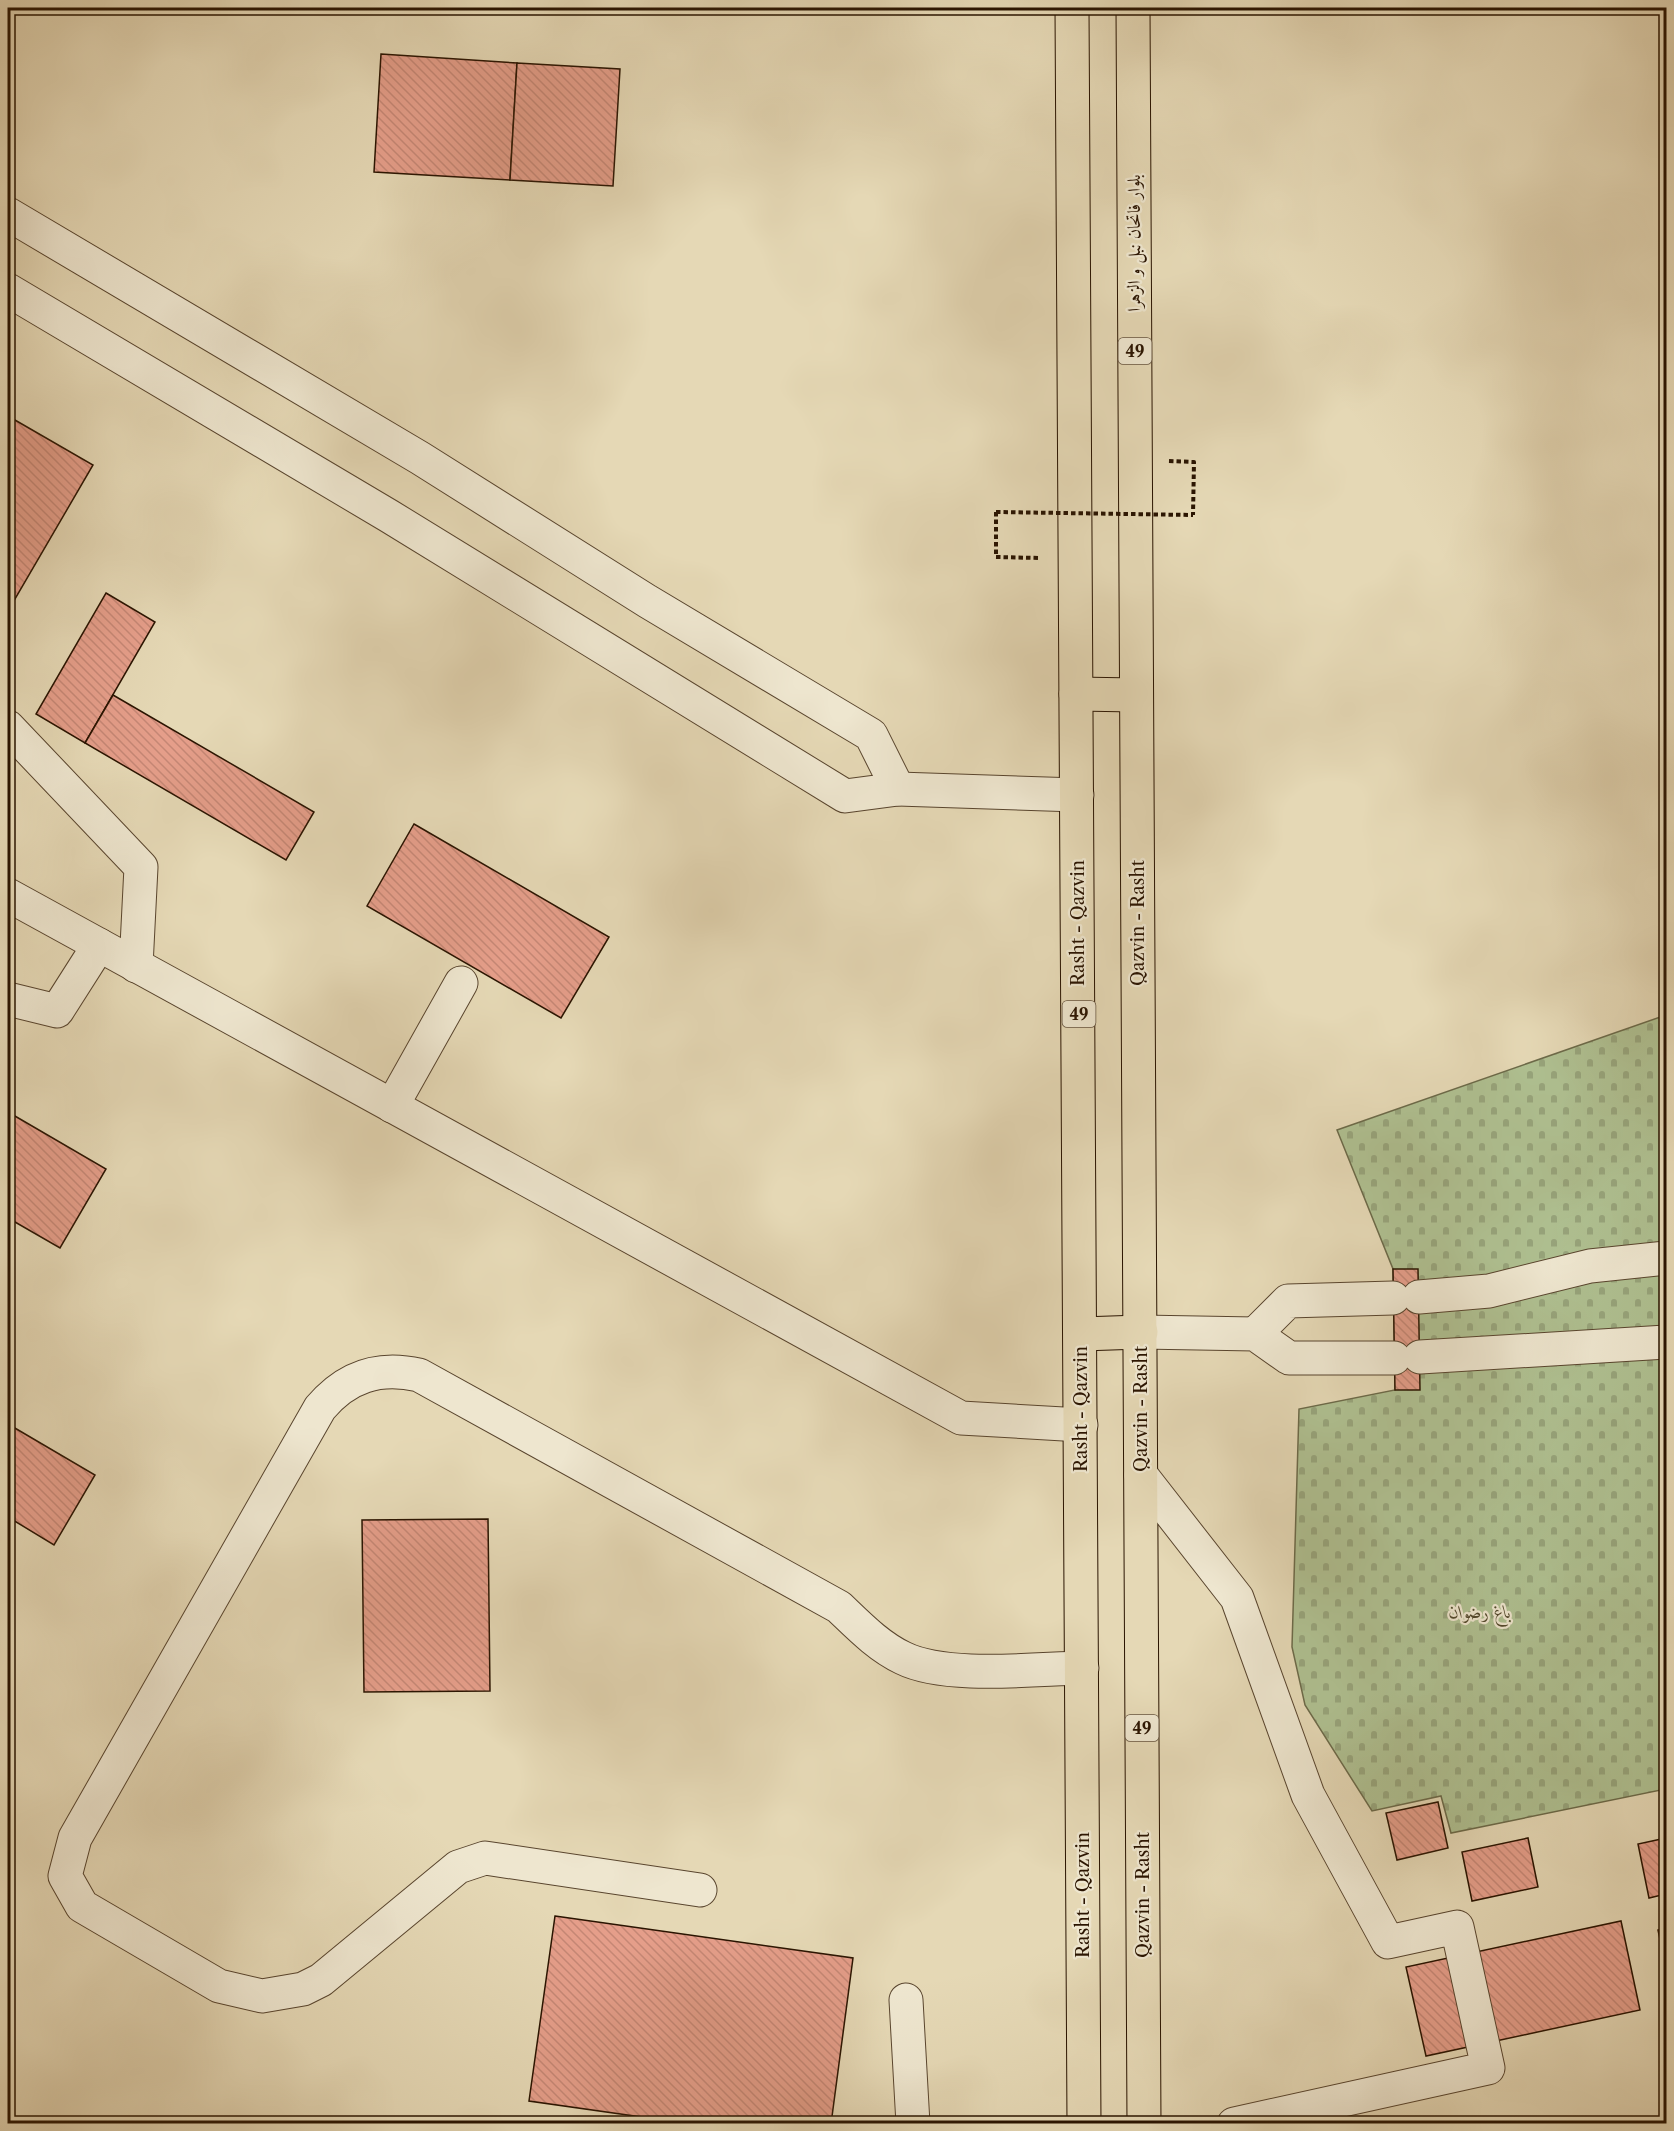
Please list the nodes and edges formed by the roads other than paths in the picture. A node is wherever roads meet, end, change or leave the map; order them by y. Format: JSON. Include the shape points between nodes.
{"nodes":[{"id":1,"x":1072,"y":8,"type":"edge"},
{"id":2,"x":1133,"y":8,"type":"edge"},
{"id":3,"x":8,"y":214,"type":"edge"},
{"id":4,"x":8,"y":290,"type":"edge"},
{"id":5,"x":1076,"y":694,"type":"junction"},
{"id":6,"x":1136,"y":695,"type":"junction"},
{"id":7,"x":8,"y":727,"type":"edge"},
{"id":8,"x":898,"y":789,"type":"junction"},
{"id":9,"x":1077,"y":795,"type":"junction"},
{"id":10,"x":8,"y":895,"type":"edge"},
{"id":11,"x":99,"y":945,"type":"junction"},
{"id":12,"x":136,"y":966,"type":"junction"},
{"id":13,"x":461,"y":983,"type":"dead end"},
{"id":14,"x":8,"y":999,"type":"edge"},
{"id":15,"x":392,"y":1106,"type":"junction"},
{"id":16,"x":1666,"y":1258,"type":"edge"},
{"id":17,"x":1141,"y":1332,"type":"junction"},
{"id":18,"x":1081,"y":1334,"type":"junction"},
{"id":19,"x":1255,"y":1334,"type":"junction"},
{"id":20,"x":1666,"y":1342,"type":"edge"},
{"id":21,"x":1081,"y":1425,"type":"junction"},
{"id":22,"x":1141,"y":1475,"type":"junction"},
{"id":23,"x":1082,"y":1668,"type":"junction"},
{"id":24,"x":700,"y":1890,"type":"dead end"},
{"id":25,"x":906,"y":2000,"type":"dead end"},
{"id":26,"x":913,"y":2124,"type":"edge"},
{"id":27,"x":1084,"y":2124,"type":"edge"},
{"id":28,"x":1144,"y":2124,"type":"edge"},
{"id":29,"x":1234,"y":2124,"type":"edge"}],
"edges":[{"from":1,"to":5,"type":"highway","number":"49"},
{"from":2,"to":6,"type":"highway","name":"بلوار فاتحان نبل و الزهرا","number":"49"},
{"from":3,"to":8,"type":"lane","via":[[420,458],[647,601],[871,735]]},
{"from":4,"to":8,"type":"lane","via":[[390,516],[845,796]]},
{"from":5,"to":6,"type":"highway"},
{"from":5,"to":9,"type":"highway","name":"Rasht - Qazvin","number":"49"},
{"from":6,"to":17,"type":"highway","name":"Qazvin - Rasht","number":"49"},
{"from":7,"to":12,"type":"lane","via":[[141,867]]},
{"from":8,"to":9,"type":"lane"},
{"from":9,"to":18,"type":"highway","name":"Rasht - Qazvin","number":"49"},
{"from":10,"to":11,"type":"lane"},
{"from":11,"to":12,"type":"lane"},
{"from":11,"to":14,"type":"lane","via":[[57,1011]]},
{"from":12,"to":15,"type":"lane"},
{"from":13,"to":15,"type":"lane"},
{"from":15,"to":21,"type":"lane","via":[[961,1418]]},
{"from":16,"to":19,"type":"lane","via":[[1590,1266],[1488,1292],[1288,1300]]},
{"from":17,"to":18,"type":"highway"},
{"from":17,"to":19,"type":"lane"},
{"from":17,"to":22,"type":"highway","name":"Qazvin - Rasht","number":"49"},
{"from":18,"to":21,"type":"highway","name":"Rasht - Qazvin","number":"49"},
{"from":19,"to":20,"type":"lane","via":[[1289,1358],[1407,1357]]},
{"from":21,"to":23,"type":"highway","name":"Rasht - Qazvin","number":"49"},
{"from":22,"to":28,"type":"highway","name":"Qazvin - Rasht","number":"49"},
{"from":22,"to":29,"type":"lane","via":[[1237,1598],[1308,1795],[1388,1942],[1457,1928],[1488,2068]]},
{"from":23,"to":24,"type":"lane","via":[[946,1670],[905,1659],[872,1639],[839,1607],[419,1375],[380,1371],[345,1384],[320,1408],[75,1838],[65,1876],[82,1906],[219,1986],[262,1996],[303,1989],[321,1980],[458,1867],[485,1858]]},
{"from":23,"to":27,"type":"highway","name":"Rasht - Qazvin","number":"49"},
{"from":25,"to":26,"type":"lane"}]}
